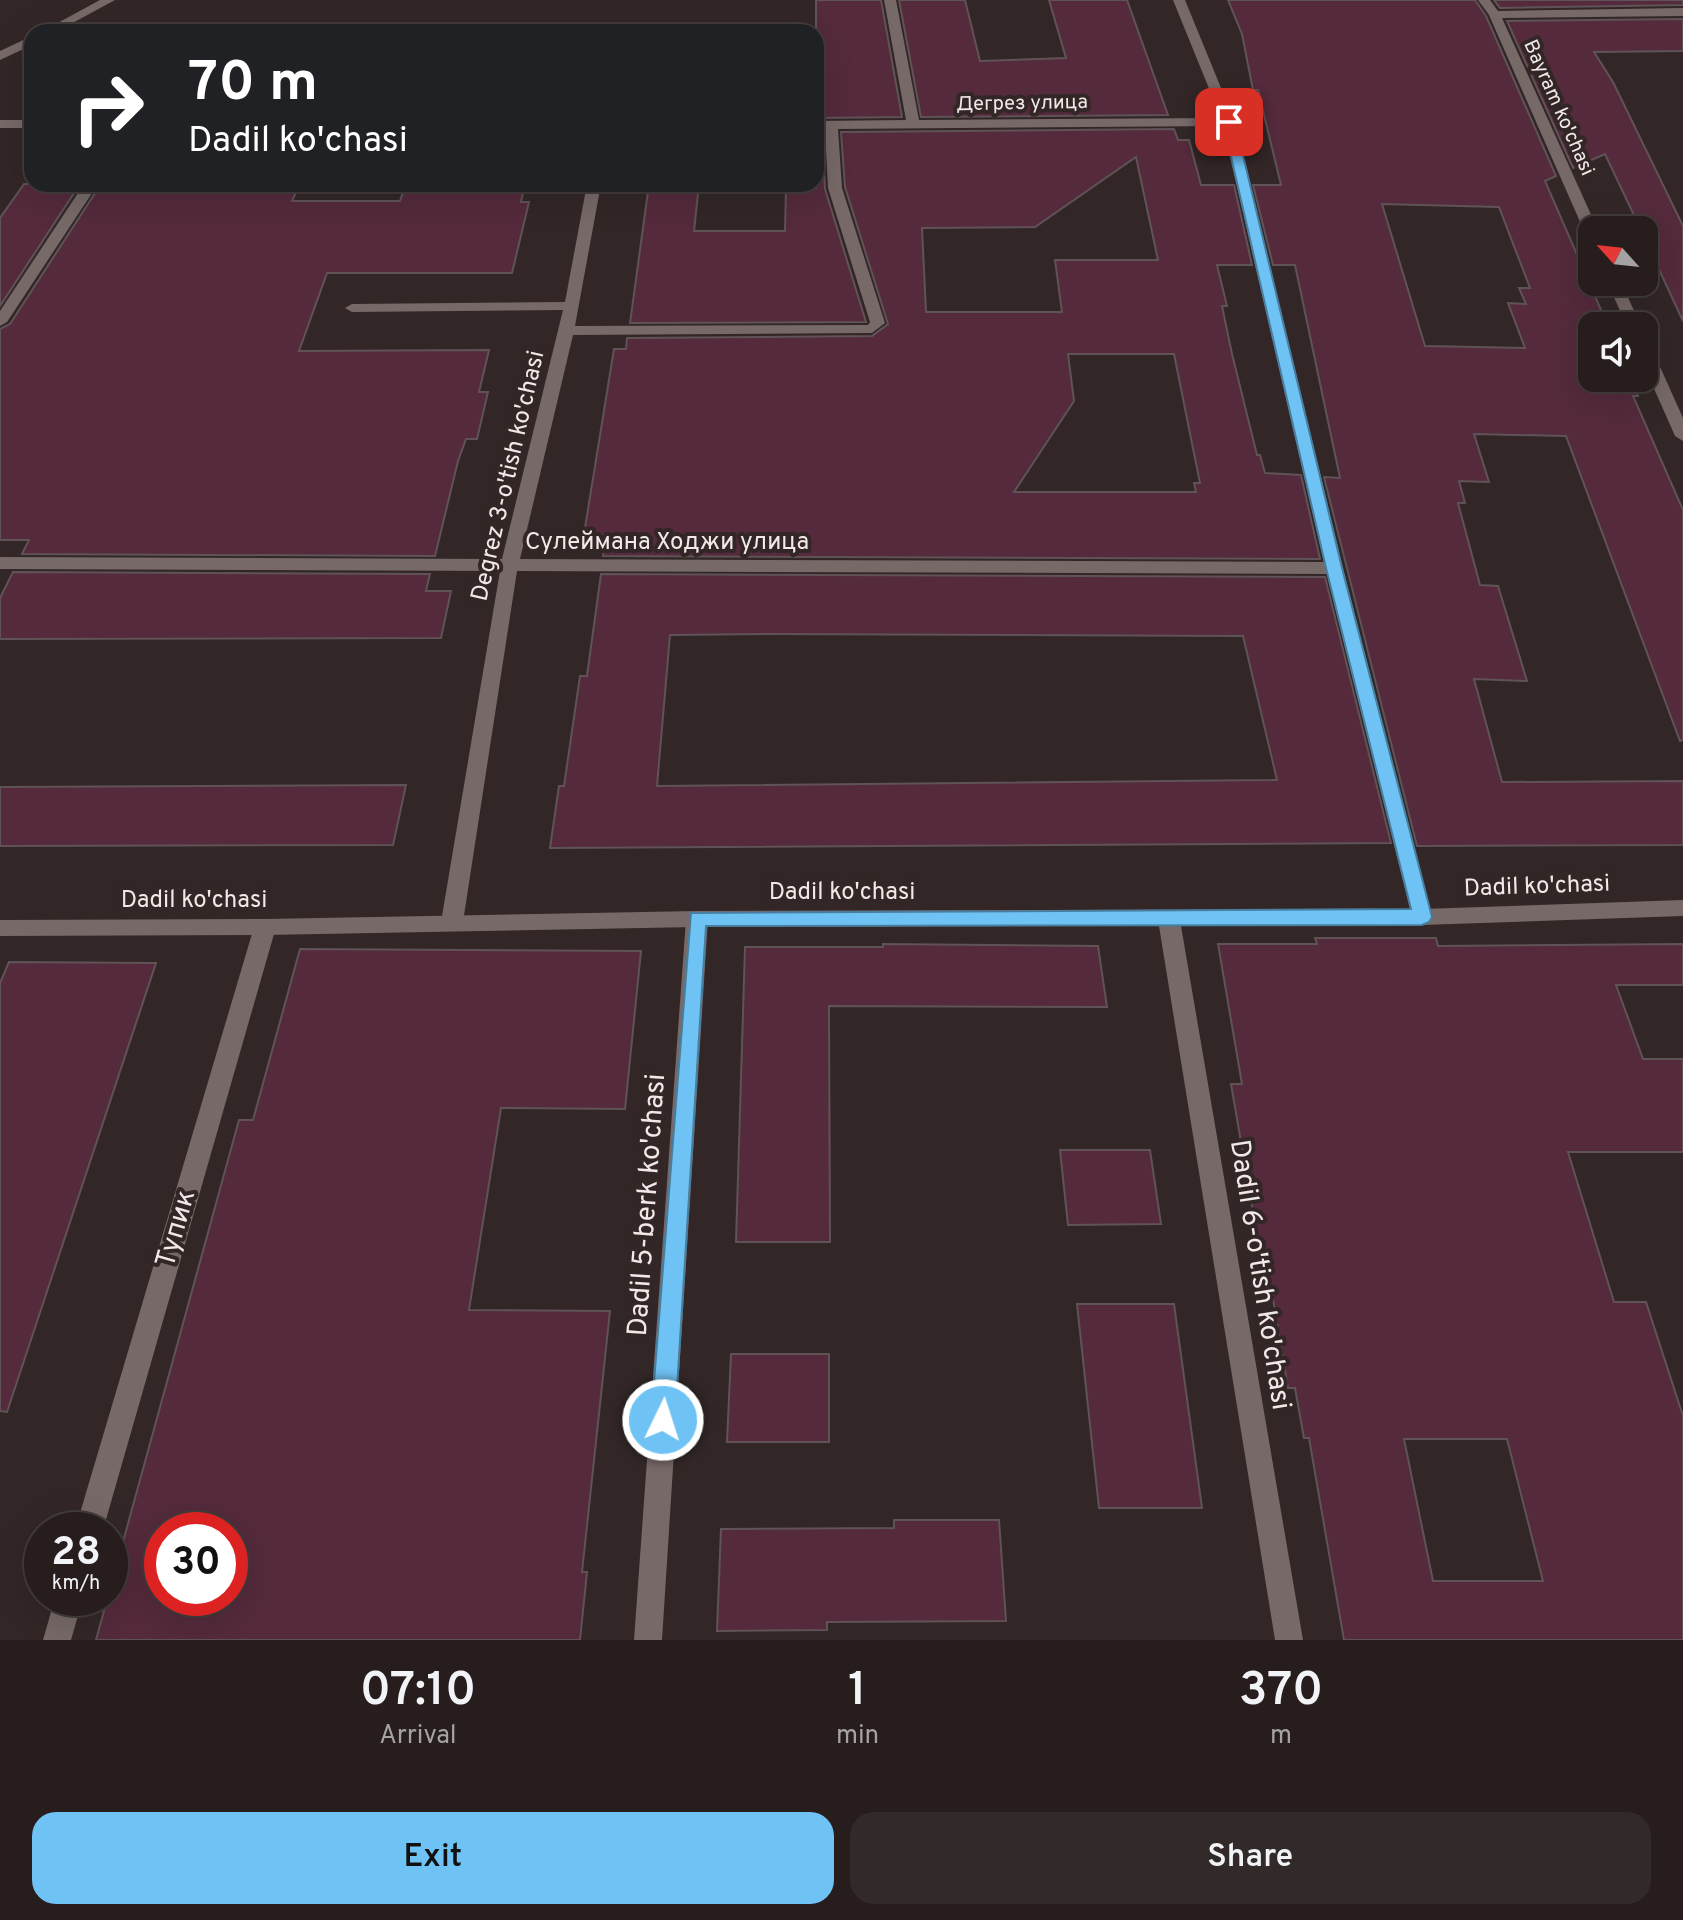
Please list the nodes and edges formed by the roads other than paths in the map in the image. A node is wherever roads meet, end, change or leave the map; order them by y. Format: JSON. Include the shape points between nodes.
{"nodes":[{"id":1,"x":109,"y":0,"type":"edge"},
{"id":2,"x":890,"y":0,"type":"edge"},
{"id":3,"x":1179,"y":0,"type":"edge"},
{"id":4,"x":1484,"y":0,"type":"edge"},
{"id":5,"x":1683,"y":12,"type":"edge"},
{"id":6,"x":1495,"y":15,"type":"junction"},
{"id":7,"x":62,"y":24,"type":"edge"},
{"id":8,"x":24,"y":44,"type":"edge"},
{"id":9,"x":0,"y":56,"type":"edge"},
{"id":10,"x":1229,"y":122,"type":"junction"},
{"id":11,"x":0,"y":124,"type":"edge"},
{"id":12,"x":24,"y":124,"type":"edge"},
{"id":13,"x":824,"y":125,"type":"edge"},
{"id":14,"x":913,"y":125,"type":"junction"},
{"id":15,"x":86,"y":192,"type":"edge"},
{"id":16,"x":592,"y":192,"type":"edge"},
{"id":17,"x":1584,"y":216,"type":"edge"},
{"id":18,"x":571,"y":306,"type":"junction"},
{"id":19,"x":352,"y":308,"type":"dead end"},
{"id":20,"x":0,"y":322,"type":"edge"},
{"id":21,"x":567,"y":331,"type":"junction"},
{"id":22,"x":1658,"y":380,"type":"edge"},
{"id":23,"x":1683,"y":436,"type":"edge"},
{"id":24,"x":0,"y":563,"type":"edge"},
{"id":25,"x":509,"y":567,"type":"junction"},
{"id":26,"x":1334,"y":568,"type":"junction"},
{"id":27,"x":1683,"y":908,"type":"edge"},
{"id":28,"x":1422,"y":917,"type":"junction"},
{"id":29,"x":697,"y":919,"type":"junction"},
{"id":30,"x":1169,"y":920,"type":"junction"},
{"id":31,"x":452,"y":922,"type":"junction"},
{"id":32,"x":265,"y":927,"type":"junction"},
{"id":33,"x":0,"y":928,"type":"edge"},
{"id":34,"x":94,"y":1512,"type":"edge"},
{"id":35,"x":64,"y":1616,"type":"edge"},
{"id":36,"x":57,"y":1640,"type":"edge"},
{"id":37,"x":648,"y":1640,"type":"edge"},
{"id":38,"x":1289,"y":1640,"type":"edge"}],
"edges":[{"from":1,"to":7,"type":"street"},
{"from":2,"to":14,"type":"street"},
{"from":3,"to":10,"type":"street"},
{"from":4,"to":6,"type":"street","name":"Bayram ko'chasi"},
{"from":5,"to":6,"type":"street"},
{"from":6,"to":17,"type":"street","name":"Bayram ko'chasi"},
{"from":8,"to":9,"type":"street"},
{"from":10,"to":14,"type":"street","name":"Дегрез улица"},
{"from":10,"to":26,"type":"street"},
{"from":11,"to":12,"type":"street"},
{"from":13,"to":14,"type":"street","name":"Дегрез улица"},
{"from":13,"to":21,"type":"street","via":[[835,188],[878,323],[872,329]]},
{"from":15,"to":20,"type":"street"},
{"from":16,"to":18,"type":"street","name":"Degrez 3-o'tish ko'chasi"},
{"from":18,"to":19,"type":"street"},
{"from":18,"to":21,"type":"street","name":"Degrez 3-o'tish ko'chasi"},
{"from":21,"to":25,"type":"street","name":"Degrez 3-o'tish ko'chasi"},
{"from":22,"to":23,"type":"street"},
{"from":24,"to":25,"type":"street","name":"Сулеймана Ходжи улица"},
{"from":25,"to":26,"type":"street","name":"Сулеймана Ходжи улица"},
{"from":25,"to":31,"type":"street","name":"Degrez 3-o'tish ko'chasi"},
{"from":26,"to":28,"type":"street"},
{"from":27,"to":28,"type":"street","name":"Dadil ko'chasi"},
{"from":28,"to":30,"type":"street","name":"Dadil ko'chasi"},
{"from":29,"to":30,"type":"street","name":"Dadil ko'chasi"},
{"from":29,"to":31,"type":"street","name":"Dadil ko'chasi"},
{"from":29,"to":37,"type":"street","name":"Dadil 5-berk ko'chasi"},
{"from":30,"to":38,"type":"street","name":"Dadil 6-o'tish ko'chasi"},
{"from":31,"to":32,"type":"street","name":"Dadil ko'chasi"},
{"from":32,"to":33,"type":"street","name":"Dadil ko'chasi"},
{"from":32,"to":34,"type":"street","name":"Тупик"},
{"from":35,"to":36,"type":"street"}]}
